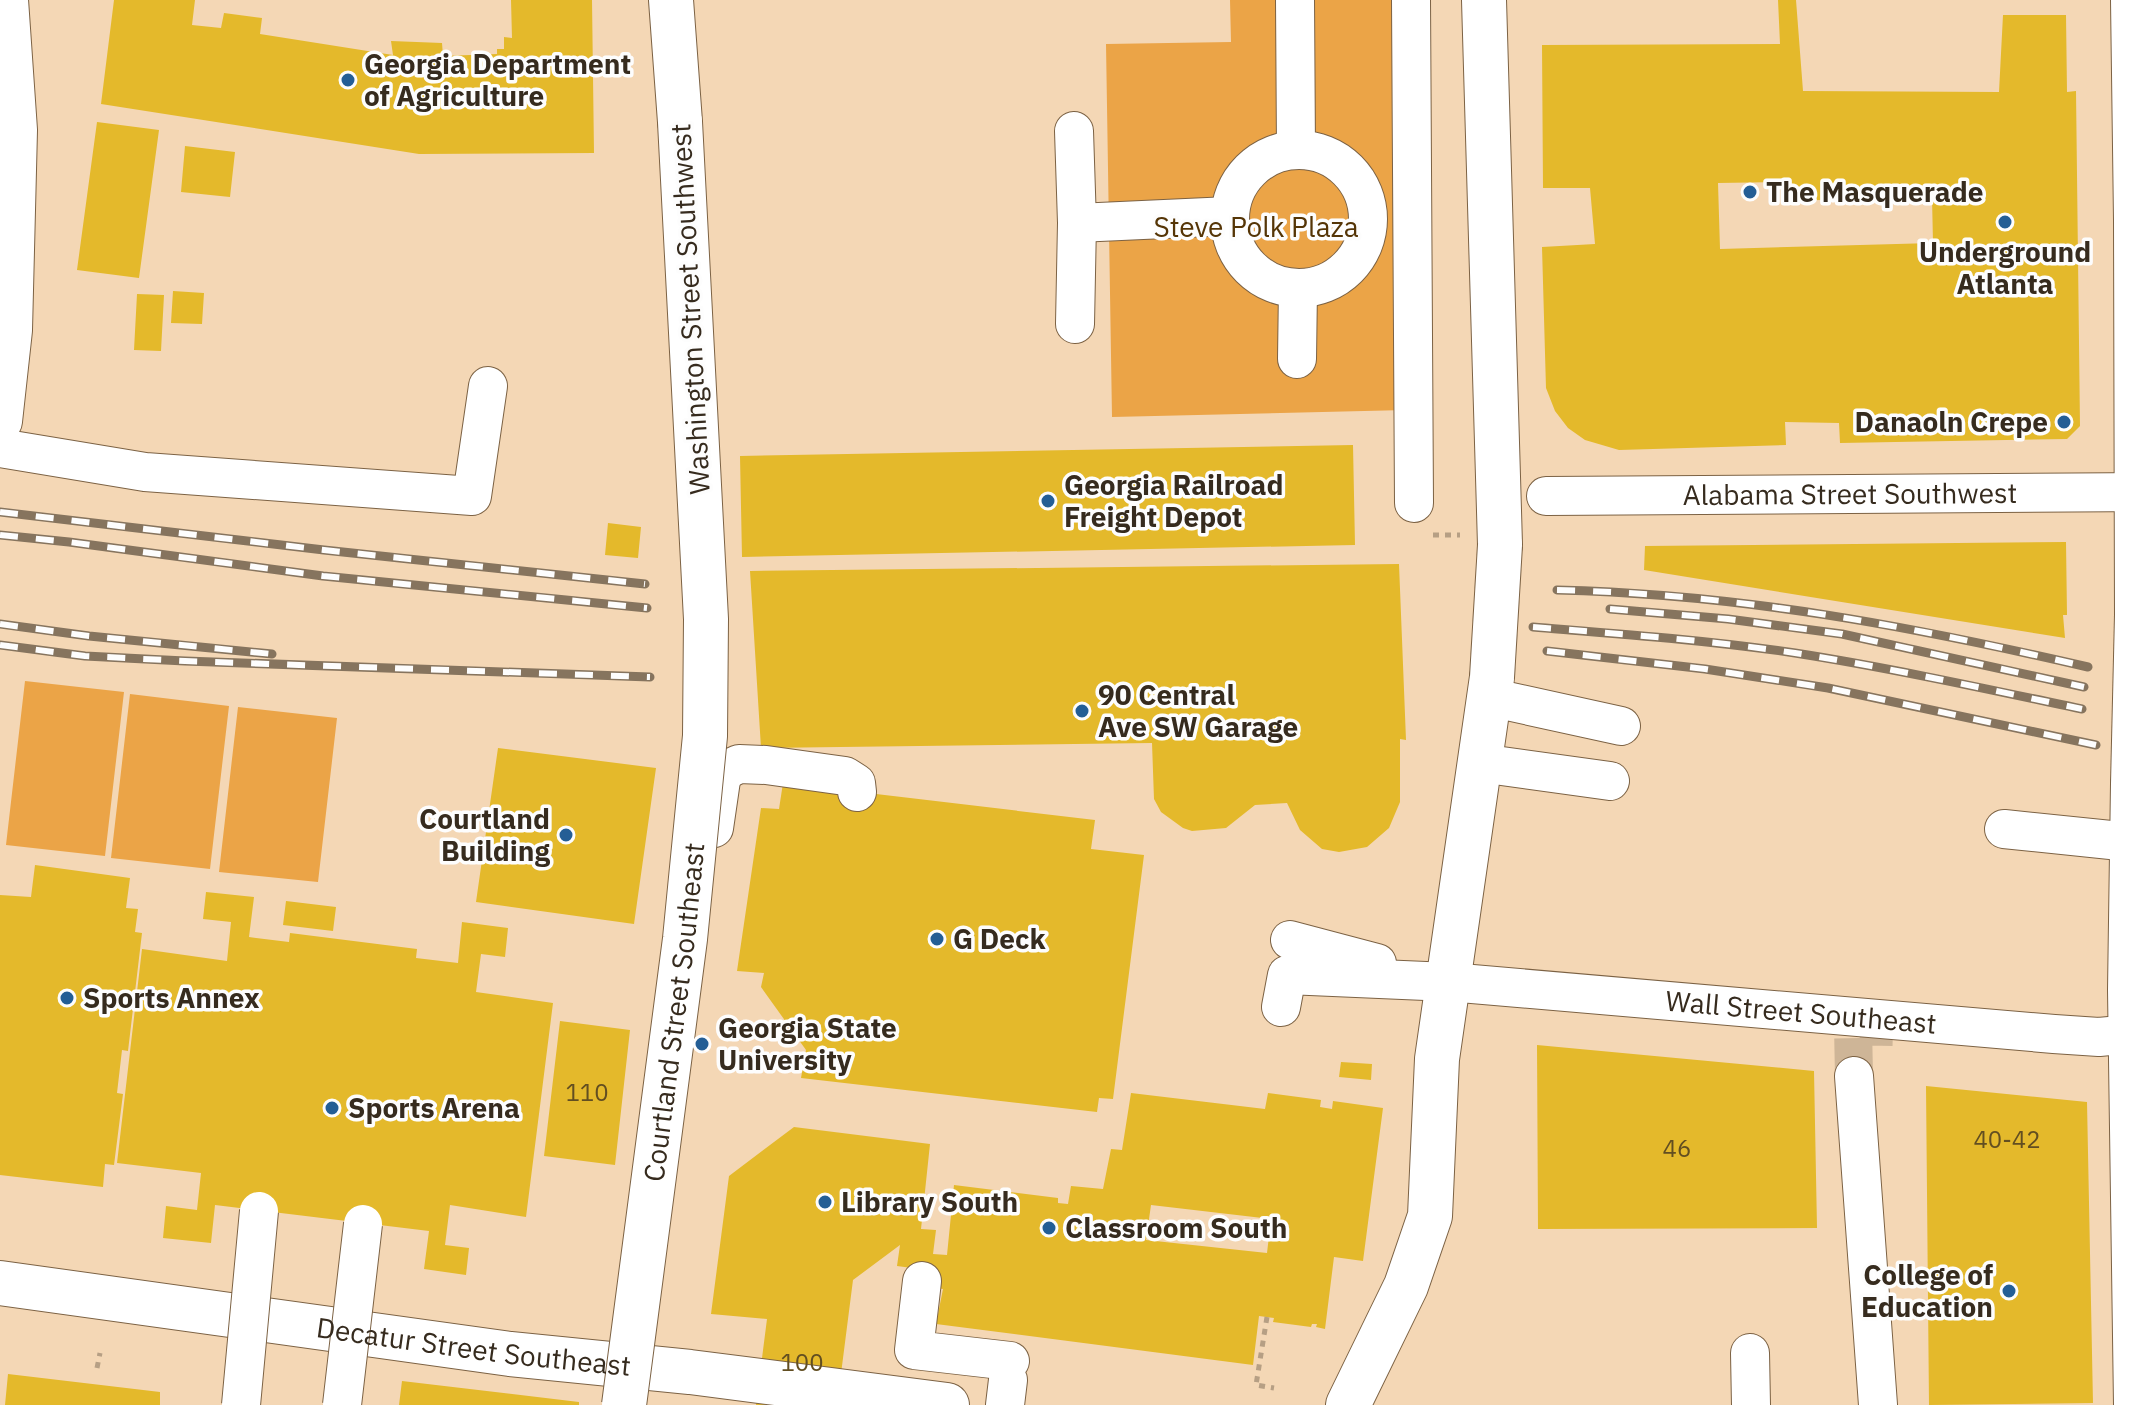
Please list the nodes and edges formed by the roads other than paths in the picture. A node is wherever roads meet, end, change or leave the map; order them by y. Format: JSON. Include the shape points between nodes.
{"nodes":[{"id":1,"x":6,"y":0,"type":"edge"},
{"id":2,"x":671,"y":0,"type":"edge"},
{"id":3,"x":1295,"y":0,"type":"edge"},
{"id":4,"x":1411,"y":0,"type":"edge"},
{"id":5,"x":1484,"y":0,"type":"edge"},
{"id":6,"x":2133,"y":0,"type":"edge"},
{"id":7,"x":1074,"y":131,"type":"dead end"},
{"id":8,"x":8,"y":133,"type":"edge"},
{"id":9,"x":1296,"y":150,"type":"junction"},
{"id":10,"x":1230,"y":216,"type":"junction"},
{"id":11,"x":2144,"y":220,"type":"edge"},
{"id":12,"x":1077,"y":223,"type":"junction"},
{"id":13,"x":1413,"y":223,"type":"junction"},
{"id":14,"x":1367,"y":224,"type":"junction"},
{"id":15,"x":1298,"y":288,"type":"junction"},
{"id":16,"x":1075,"y":324,"type":"dead end"},
{"id":17,"x":1297,"y":359,"type":"dead end"},
{"id":18,"x":488,"y":386,"type":"dead end"},
{"id":19,"x":0,"y":421,"type":"edge"},
{"id":20,"x":0,"y":448,"type":"edge"},
{"id":21,"x":2145,"y":492,"type":"edge"},
{"id":22,"x":1546,"y":496,"type":"dead end"},
{"id":23,"x":1414,"y":503,"type":"dead end"},
{"id":24,"x":706,"y":619,"type":"joint"},
{"id":25,"x":1490,"y":687,"type":"junction"},
{"id":26,"x":1621,"y":726,"type":"dead end"},
{"id":27,"x":1480,"y":763,"type":"junction"},
{"id":28,"x":1610,"y":781,"type":"dead end"},
{"id":29,"x":857,"y":792,"type":"dead end"},
{"id":30,"x":2004,"y":829,"type":"dead end"},
{"id":31,"x":2130,"y":842,"type":"junction"},
{"id":32,"x":1286,"y":974,"type":"dead end"},
{"id":33,"x":1449,"y":982,"type":"junction"},
{"id":34,"x":2142,"y":1033,"type":"edge"},
{"id":35,"x":1854,"y":1076,"type":"tunnel mouth"},
{"id":36,"x":259,"y":1211,"type":"dead end"},
{"id":37,"x":363,"y":1224,"type":"dead end"},
{"id":38,"x":922,"y":1281,"type":"dead end"},
{"id":39,"x":0,"y":1283,"type":"edge"},
{"id":40,"x":1750,"y":1353,"type":"dead end"},
{"id":41,"x":1009,"y":1370,"type":"edge"},
{"id":42,"x":634,"y":1392,"type":"edge"},
{"id":43,"x":241,"y":1405,"type":"edge"},
{"id":44,"x":342,"y":1405,"type":"edge"},
{"id":45,"x":947,"y":1405,"type":"edge"},
{"id":46,"x":1348,"y":1405,"type":"edge"},
{"id":47,"x":1751,"y":1405,"type":"edge"},
{"id":48,"x":1878,"y":1405,"type":"edge"},
{"id":49,"x":2136,"y":1405,"type":"edge"}],
"edges":[{"from":1,"to":8,"type":"main road"},
{"from":2,"to":24,"type":"main road","name":"Washington Street Southwest","bridge":true},
{"from":3,"to":9,"type":"street"},
{"from":4,"to":13,"type":"street"},
{"from":5,"to":25,"type":"main road","bridge":true,"via":[[1500,545]]},
{"from":6,"to":11,"type":"main road"},
{"from":7,"to":12,"type":"street"},
{"from":8,"to":19,"type":"main road","via":[[10,330]]},
{"from":9,"to":10,"type":"street","via":[[1262,161],[1245,175]]},
{"from":9,"to":14,"type":"street","via":[[1327,155],[1347,168],[1361,187]]},
{"from":10,"to":12,"type":"street"},
{"from":10,"to":15,"type":"street","via":[[1241,258],[1275,284]]},
{"from":11,"to":21,"type":"main road"},
{"from":12,"to":16,"type":"street"},
{"from":13,"to":14,"type":"street"},
{"from":13,"to":23,"type":"street"},
{"from":14,"to":15,"type":"street","via":[[1358,256],[1342,273]]},
{"from":15,"to":17,"type":"street"},
{"from":18,"to":20,"type":"street","via":[[472,496],[145,472]]},
{"from":21,"to":22,"type":"street","name":"Alabama Street Southwest"},
{"from":21,"to":31,"type":"main road","bridge":true},
{"from":24,"to":42,"type":"main road","name":"Courtland Street Southeast","bridge":true,"via":[[705,736]]},
{"from":25,"to":26,"type":"street"},
{"from":25,"to":27,"type":"main road"},
{"from":27,"to":28,"type":"street"},
{"from":27,"to":33,"type":"main road"},
{"from":29,"to":42,"type":"street","via":[[856,783],[845,776],[766,765],[739,764],[726,770],[721,780]]},
{"from":30,"to":31,"type":"street"},
{"from":31,"to":34,"type":"main road"},
{"from":32,"to":33,"type":"street","name":"Wall Street Southeast"},
{"from":33,"to":34,"type":"street","name":"Wall Street Southeast","via":[[2023,1032],[2099,1037]]},
{"from":33,"to":46,"type":"main road","via":[[1437,1059],[1430,1216],[1406,1286]]},
{"from":34,"to":49,"type":"main road"},
{"from":35,"to":48,"type":"street"},
{"from":36,"to":43,"type":"street","bridge":true},
{"from":37,"to":44,"type":"street","bridge":true},
{"from":38,"to":41,"type":"street","via":[[914,1350]]},
{"from":39,"to":42,"type":"main road","name":"Decatur Street Southeast","via":[[510,1354]]},
{"from":40,"to":47,"type":"street"},
{"from":42,"to":45,"type":"main road","name":"Decatur Street Southeast"}]}
